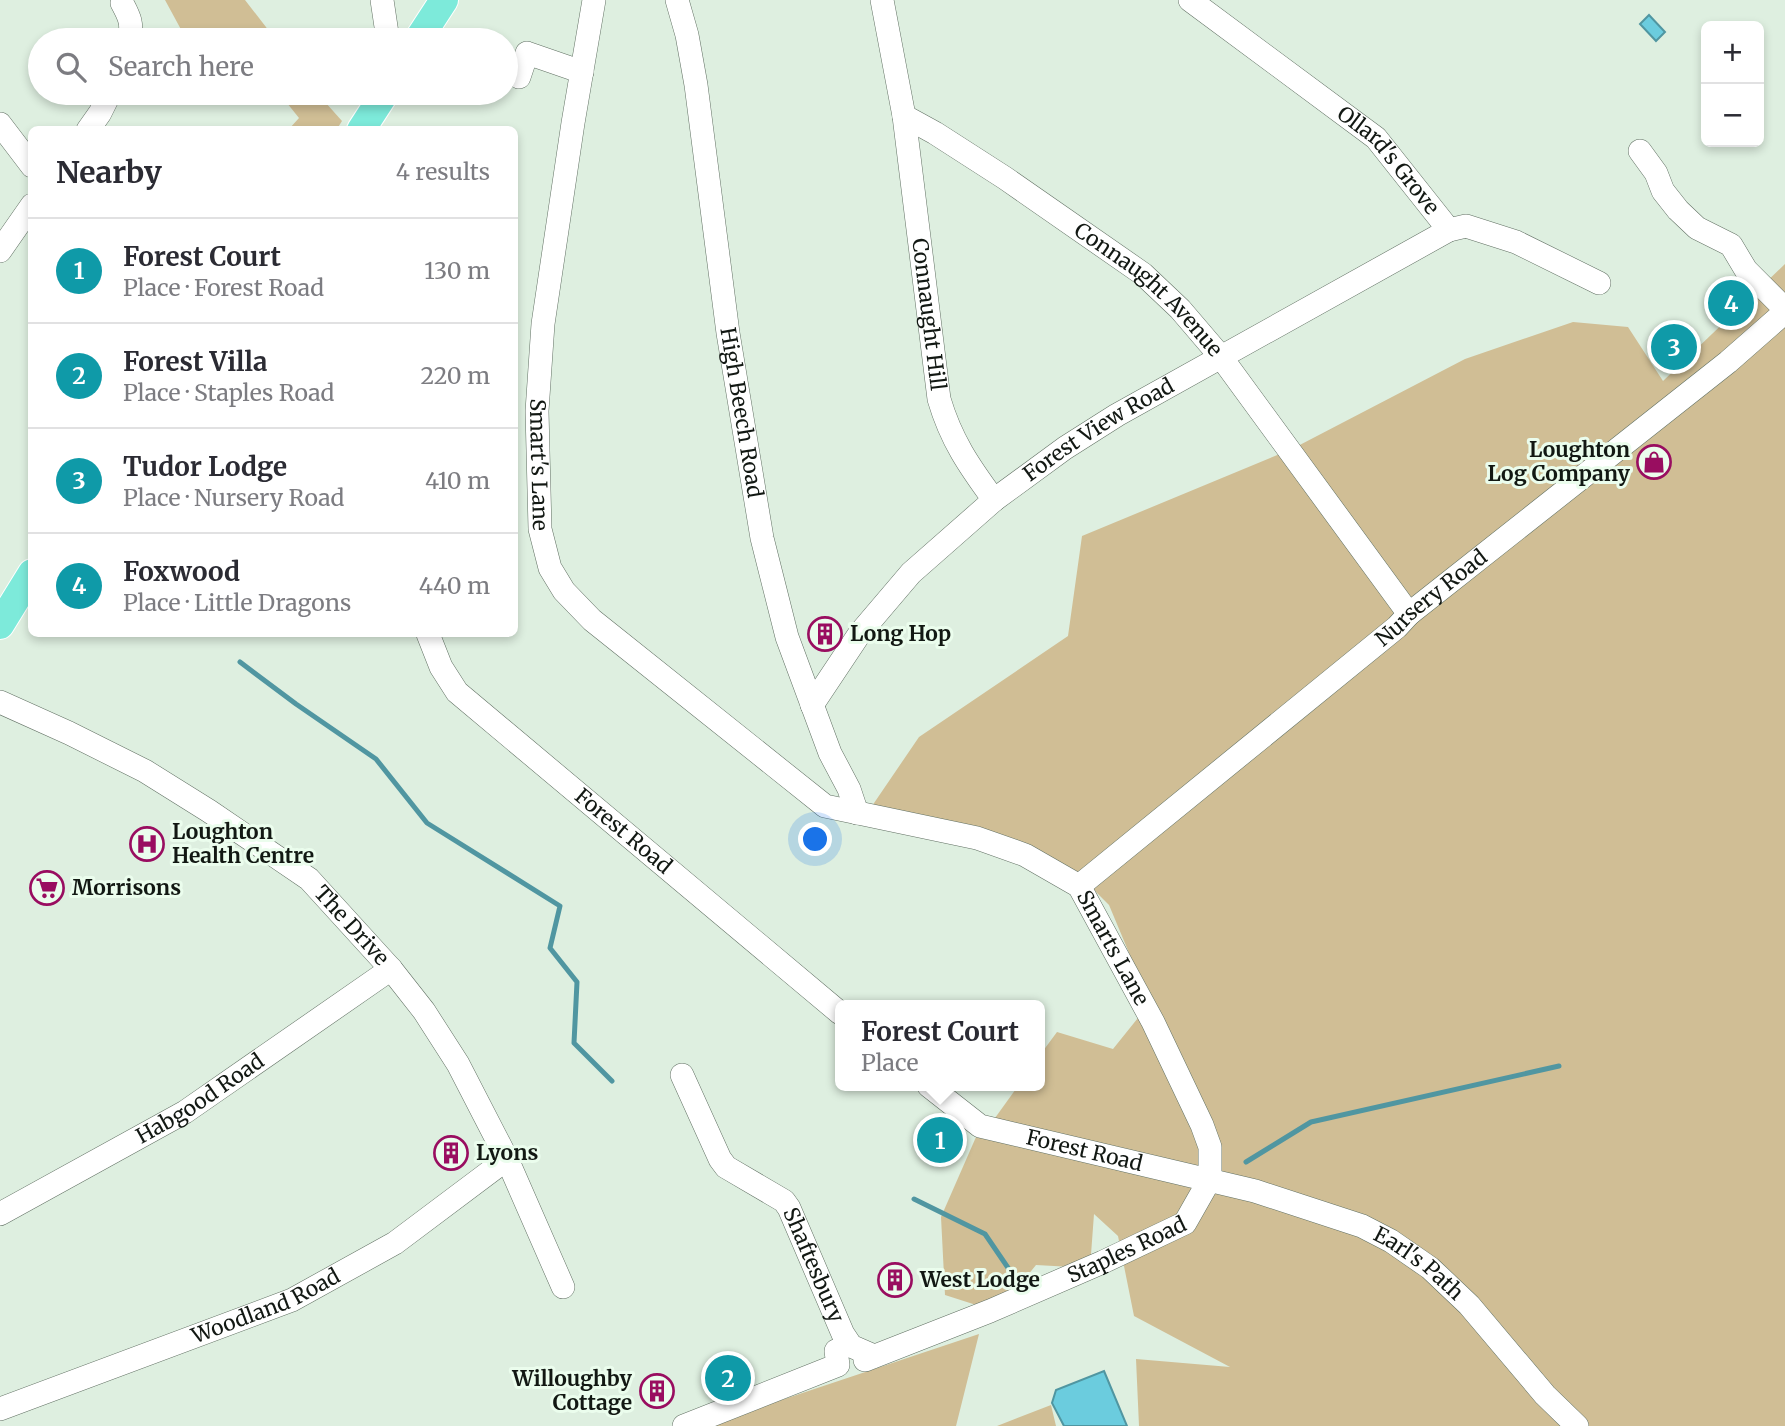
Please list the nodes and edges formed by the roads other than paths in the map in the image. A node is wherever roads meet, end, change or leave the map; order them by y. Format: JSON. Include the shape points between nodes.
{"nodes":[{"id":1,"x":382,"y":0,"type":"edge"},
{"id":2,"x":444,"y":0,"type":"edge"},
{"id":3,"x":594,"y":0,"type":"edge"},
{"id":4,"x":677,"y":0,"type":"edge"},
{"id":5,"x":883,"y":0,"type":"edge"},
{"id":6,"x":1190,"y":0,"type":"edge"},
{"id":7,"x":122,"y":3,"type":"dead end"},
{"id":8,"x":131,"y":28,"type":"edge"},
{"id":9,"x":386,"y":28,"type":"edge"},
{"id":10,"x":426,"y":28,"type":"edge"},
{"id":11,"x":582,"y":72,"type":"junction"},
{"id":12,"x":519,"y":77,"type":"dead end"},
{"id":13,"x":379,"y":105,"type":"edge"},
{"id":14,"x":904,"y":116,"type":"junction"},
{"id":15,"x":0,"y":124,"type":"edge"},
{"id":16,"x":368,"y":126,"type":"edge"},
{"id":17,"x":1640,"y":151,"type":"dead end"},
{"id":18,"x":28,"y":161,"type":"edge"},
{"id":19,"x":28,"y":211,"type":"edge"},
{"id":20,"x":1449,"y":230,"type":"junction"},
{"id":21,"x":0,"y":251,"type":"edge"},
{"id":22,"x":1599,"y":283,"type":"dead end"},
{"id":23,"x":1785,"y":311,"type":"edge"},
{"id":24,"x":1222,"y":357,"type":"junction"},
{"id":25,"x":994,"y":500,"type":"junction"},
{"id":26,"x":28,"y":580,"type":"edge"},
{"id":27,"x":1409,"y":614,"type":"junction"},
{"id":28,"x":0,"y":625,"type":"edge"},
{"id":29,"x":429,"y":637,"type":"edge"},
{"id":30,"x":0,"y":702,"type":"edge"},
{"id":31,"x":812,"y":705,"type":"junction"},
{"id":32,"x":825,"y":806,"type":"joint"},
{"id":33,"x":857,"y":813,"type":"junction"},
{"id":34,"x":1079,"y":886,"type":"junction"},
{"id":35,"x":391,"y":969,"type":"junction"},
{"id":36,"x":835,"y":1009,"type":"edge"},
{"id":37,"x":682,"y":1075,"type":"dead end"},
{"id":38,"x":936,"y":1091,"type":"edge"},
{"id":39,"x":507,"y":1159,"type":"junction"},
{"id":40,"x":1210,"y":1179,"type":"junction"},
{"id":41,"x":0,"y":1213,"type":"edge"},
{"id":42,"x":563,"y":1287,"type":"dead end"},
{"id":43,"x":869,"y":1358,"type":"joint"},
{"id":44,"x":840,"y":1364,"type":"dead end"},
{"id":45,"x":0,"y":1409,"type":"edge"},
{"id":46,"x":684,"y":1426,"type":"edge"},
{"id":47,"x":1577,"y":1426,"type":"edge"}],
"edges":[{"from":1,"to":9,"type":"street"},
{"from":2,"to":10,"type":"main road"},
{"from":3,"to":11,"type":"street","name":"Smart's Lane"},
{"from":4,"to":31,"type":"street","name":"High Beech Road","via":[[696,85],[728,333],[762,538],[787,637]]},
{"from":5,"to":14,"type":"street"},
{"from":6,"to":20,"type":"street","name":"Ollard's Grove","via":[[1376,138]]},
{"from":7,"to":8,"type":"street"},
{"from":11,"to":12,"type":"street","via":[[527,53]]},
{"from":11,"to":32,"type":"street","name":"Smart's Lane","via":[[540,357],[537,482],[540,529],[550,568],[564,591],[592,620]]},
{"from":13,"to":16,"type":"main road"},
{"from":14,"to":24,"type":"street","name":"Connaught Avenue","via":[[1005,178],[1143,274]]},
{"from":14,"to":25,"type":"street","name":"Connaught Hill","via":[[939,399],[948,429]]},
{"from":15,"to":18,"type":"street"},
{"from":17,"to":23,"type":"street","via":[[1678,211],[1697,228],[1731,245],[1746,270]]},
{"from":19,"to":21,"type":"street"},
{"from":20,"to":22,"type":"street","name":"Ollard's Grove","via":[[1466,226],[1516,242]]},
{"from":20,"to":24,"type":"street","name":"Forest View Road"},
{"from":23,"to":27,"type":"street","name":"Nursery Road","via":[[1728,362]]},
{"from":24,"to":25,"type":"street","name":"Forest View Road","via":[[1117,415]]},
{"from":24,"to":27,"type":"street","name":"Connaught Avenue"},
{"from":25,"to":31,"type":"street","name":"Forest View Road","via":[[911,573],[860,634]]},
{"from":26,"to":28,"type":"main road"},
{"from":27,"to":34,"type":"street","name":"Nursery Road"},
{"from":29,"to":36,"type":"street","name":"Forest Road","via":[[457,692]]},
{"from":30,"to":35,"type":"street","name":"The Drive","via":[[145,771],[298,871]]},
{"from":31,"to":33,"type":"street","name":"High Beech Road"},
{"from":32,"to":33,"type":"street","name":"Smarts Lane"},
{"from":33,"to":34,"type":"street","name":"Smarts Lane","via":[[977,838],[1026,855]]},
{"from":34,"to":40,"type":"street","name":"Smarts Lane","via":[[1153,1022],[1202,1125],[1210,1147]]},
{"from":35,"to":39,"type":"street","name":"The Drive","via":[[458,1064]]},
{"from":35,"to":41,"type":"street","name":"Habgood Road","via":[[185,1112]]},
{"from":37,"to":43,"type":"street","name":"Shaftesbury","via":[[726,1167],[789,1208],[843,1334]]},
{"from":38,"to":40,"type":"street","name":"Forest Road","via":[[981,1126]]},
{"from":39,"to":42,"type":"street","name":"The Drive"},
{"from":39,"to":45,"type":"street","name":"Woodland Road","via":[[395,1243],[292,1300]]},
{"from":40,"to":43,"type":"street","name":"Staples Road","via":[[1185,1223],[990,1311]]},
{"from":40,"to":47,"type":"street","name":"Earl's Path","via":[[1362,1226],[1401,1248],[1469,1305]]},
{"from":44,"to":46,"type":"street"}]}
